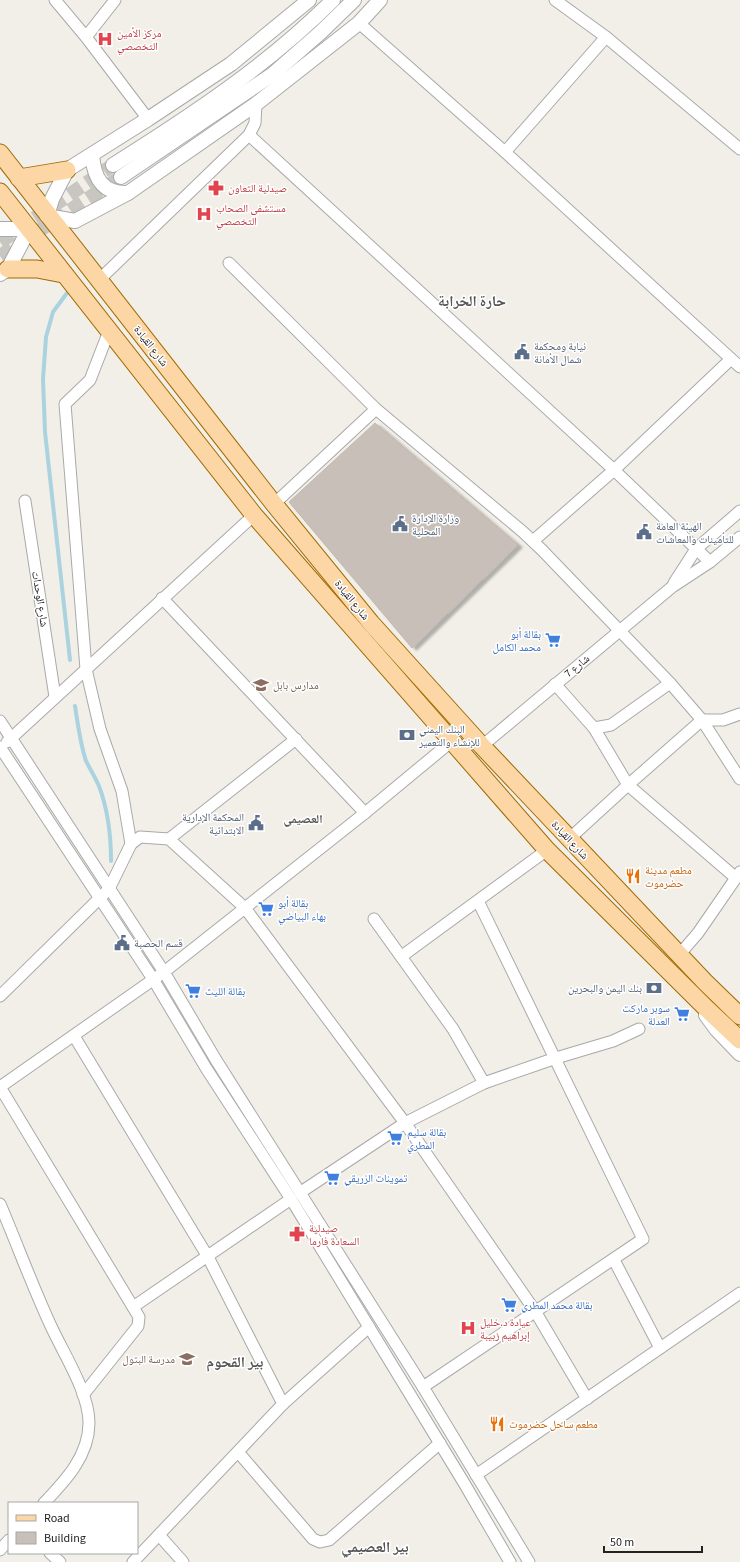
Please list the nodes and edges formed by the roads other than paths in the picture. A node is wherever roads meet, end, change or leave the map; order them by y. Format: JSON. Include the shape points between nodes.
{"nodes":[{"id":1,"x":55,"y":0,"type":"edge"},
{"id":2,"x":115,"y":0,"type":"edge"},
{"id":3,"x":308,"y":0,"type":"edge"},
{"id":4,"x":333,"y":0,"type":"edge"},
{"id":5,"x":354,"y":0,"type":"edge"},
{"id":6,"x":380,"y":0,"type":"edge"},
{"id":7,"x":555,"y":0,"type":"edge"},
{"id":8,"x":359,"y":23,"type":"junction"},
{"id":9,"x":86,"y":37,"type":"junction"},
{"id":10,"x":606,"y":37,"type":"junction"},
{"id":11,"x":256,"y":104,"type":"junction"},
{"id":12,"x":148,"y":119,"type":"junction"},
{"id":13,"x":249,"y":135,"type":"junction"},
{"id":14,"x":740,"y":149,"type":"edge"},
{"id":15,"x":505,"y":152,"type":"junction"},
{"id":16,"x":0,"y":153,"type":"edge"},
{"id":17,"x":92,"y":155,"type":"junction"},
{"id":18,"x":113,"y":165,"type":"tunnel mouth"},
{"id":19,"x":67,"y":170,"type":"junction"},
{"id":20,"x":121,"y":177,"type":"tunnel mouth"},
{"id":21,"x":19,"y":178,"type":"junction"},
{"id":22,"x":0,"y":192,"type":"edge"},
{"id":23,"x":128,"y":193,"type":"junction"},
{"id":24,"x":48,"y":216,"type":"junction"},
{"id":25,"x":0,"y":229,"type":"edge"},
{"id":26,"x":29,"y":229,"type":"junction"},
{"id":27,"x":229,"y":262,"type":"dead end"},
{"id":28,"x":4,"y":272,"type":"edge"},
{"id":29,"x":63,"y":274,"type":"junction"},
{"id":30,"x":99,"y":280,"type":"junction"},
{"id":31,"x":109,"y":331,"type":"junction"},
{"id":32,"x":731,"y":359,"type":"junction"},
{"id":33,"x":740,"y":367,"type":"edge"},
{"id":34,"x":376,"y":409,"type":"junction"},
{"id":35,"x":614,"y":470,"type":"junction"},
{"id":36,"x":25,"y":501,"type":"dead end"},
{"id":37,"x":274,"y":504,"type":"junction"},
{"id":38,"x":740,"y":511,"type":"edge"},
{"id":39,"x":254,"y":515,"type":"junction"},
{"id":40,"x":740,"y":537,"type":"edge"},
{"id":41,"x":533,"y":541,"type":"junction"},
{"id":42,"x":696,"y":549,"type":"junction"},
{"id":43,"x":710,"y":562,"type":"junction"},
{"id":44,"x":672,"y":587,"type":"junction"},
{"id":45,"x":162,"y":598,"type":"junction"},
{"id":46,"x":620,"y":630,"type":"junction"},
{"id":47,"x":86,"y":669,"type":"junction"},
{"id":48,"x":670,"y":683,"type":"junction"},
{"id":49,"x":555,"y":684,"type":"junction"},
{"id":50,"x":55,"y":697,"type":"junction"},
{"id":51,"x":740,"y":714,"type":"edge"},
{"id":52,"x":0,"y":720,"type":"edge"},
{"id":53,"x":702,"y":720,"type":"junction"},
{"id":54,"x":594,"y":728,"type":"junction"},
{"id":55,"x":12,"y":737,"type":"junction"},
{"id":56,"x":296,"y":739,"type":"junction"},
{"id":57,"x":452,"y":741,"type":"junction"},
{"id":58,"x":482,"y":746,"type":"junction"},
{"id":59,"x":0,"y":748,"type":"edge"},
{"id":60,"x":740,"y":779,"type":"edge"},
{"id":61,"x":628,"y":785,"type":"junction"},
{"id":62,"x":365,"y":813,"type":"junction"},
{"id":63,"x":570,"y":839,"type":"junction"},
{"id":64,"x":169,"y":840,"type":"junction"},
{"id":65,"x":131,"y":844,"type":"junction"},
{"id":66,"x":547,"y":850,"type":"junction"},
{"id":67,"x":738,"y":875,"type":"edge"},
{"id":68,"x":109,"y":889,"type":"junction"},
{"id":69,"x":99,"y":899,"type":"junction"},
{"id":70,"x":478,"y":902,"type":"junction"},
{"id":71,"x":245,"y":908,"type":"junction"},
{"id":72,"x":374,"y":919,"type":"dead end"},
{"id":73,"x":679,"y":955,"type":"junction"},
{"id":74,"x":402,"y":956,"type":"junction"},
{"id":75,"x":164,"y":972,"type":"junction"},
{"id":76,"x":153,"y":979,"type":"junction"},
{"id":77,"x":705,"y":982,"type":"junction"},
{"id":78,"x":0,"y":996,"type":"edge"},
{"id":79,"x":694,"y":996,"type":"junction"},
{"id":80,"x":740,"y":1009,"type":"edge"},
{"id":81,"x":740,"y":1016,"type":"edge"},
{"id":82,"x":638,"y":1029,"type":"dead end"},
{"id":83,"x":74,"y":1036,"type":"junction"},
{"id":84,"x":740,"y":1040,"type":"edge"},
{"id":85,"x":740,"y":1054,"type":"edge"},
{"id":86,"x":556,"y":1058,"type":"junction"},
{"id":87,"x":484,"y":1083,"type":"junction"},
{"id":88,"x":0,"y":1087,"type":"edge"},
{"id":89,"x":405,"y":1123,"type":"junction"},
{"id":90,"x":301,"y":1192,"type":"junction"},
{"id":91,"x":291,"y":1199,"type":"junction"},
{"id":92,"x":0,"y":1204,"type":"edge"},
{"id":93,"x":208,"y":1257,"type":"junction"},
{"id":94,"x":614,"y":1260,"type":"junction"},
{"id":95,"x":740,"y":1294,"type":"edge"},
{"id":96,"x":133,"y":1307,"type":"junction"},
{"id":97,"x":535,"y":1311,"type":"junction"},
{"id":98,"x":369,"y":1327,"type":"junction"},
{"id":99,"x":660,"y":1348,"type":"junction"},
{"id":100,"x":423,"y":1387,"type":"junction"},
{"id":101,"x":83,"y":1395,"type":"junction"},
{"id":102,"x":587,"y":1398,"type":"junction"},
{"id":103,"x":283,"y":1404,"type":"junction"},
{"id":104,"x":440,"y":1444,"type":"junction"},
{"id":105,"x":238,"y":1452,"type":"junction"},
{"id":106,"x":476,"y":1475,"type":"junction"},
{"id":107,"x":45,"y":1502,"type":"edge"},
{"id":108,"x":159,"y":1535,"type":"junction"},
{"id":109,"x":8,"y":1541,"type":"edge"},
{"id":110,"x":0,"y":1550,"type":"edge"},
{"id":111,"x":51,"y":1554,"type":"edge"},
{"id":112,"x":60,"y":1562,"type":"edge"},
{"id":113,"x":133,"y":1562,"type":"edge"},
{"id":114,"x":183,"y":1562,"type":"edge"},
{"id":115,"x":510,"y":1562,"type":"edge"},
{"id":116,"x":529,"y":1562,"type":"edge"}],
"edges":[{"from":1,"to":9,"type":"street"},
{"from":2,"to":9,"type":"street"},
{"from":3,"to":12,"type":"street","via":[[231,64]]},
{"from":4,"to":18,"type":"street","via":[[306,27],[250,72],[194,114]]},
{"from":5,"to":20,"type":"street","via":[[273,74]]},
{"from":6,"to":8,"type":"street"},
{"from":7,"to":10,"type":"street"},
{"from":8,"to":11,"type":"street"},
{"from":8,"to":15,"type":"street"},
{"from":9,"to":12,"type":"street"},
{"from":10,"to":14,"type":"street"},
{"from":10,"to":15,"type":"street"},
{"from":11,"to":13,"type":"street","via":[[255,123]]},
{"from":11,"to":23,"type":"street"},
{"from":12,"to":17,"type":"street"},
{"from":13,"to":30,"type":"street"},
{"from":13,"to":35,"type":"street"},
{"from":15,"to":32,"type":"street"},
{"from":16,"to":21,"type":"main road","name":"شارع القيادة"},
{"from":17,"to":19,"type":"street"},
{"from":17,"to":23,"type":"street","via":[[94,170],[100,183],[117,193]]},
{"from":19,"to":21,"type":"main road"},
{"from":19,"to":24,"type":"street","via":[[52,199]]},
{"from":21,"to":24,"type":"main road","name":"شارع القيادة"},
{"from":22,"to":26,"type":"main road","name":"شارع القيادة"},
{"from":23,"to":24,"type":"street","via":[[75,221]]},
{"from":24,"to":30,"type":"main road","name":"شارع القيادة"},
{"from":25,"to":26,"type":"street"},
{"from":26,"to":28,"type":"street"},
{"from":26,"to":29,"type":"main road","name":"شارع القيادة"},
{"from":27,"to":34,"type":"street"},
{"from":28,"to":29,"type":"main road","via":[[37,269]]},
{"from":29,"to":31,"type":"main road","name":"شارع القيادة"},
{"from":30,"to":37,"type":"main road","name":"شارع القيادة"},
{"from":31,"to":39,"type":"main road","name":"شارع القيادة"},
{"from":31,"to":47,"type":"street","via":[[90,380],[65,404]]},
{"from":32,"to":33,"type":"street"},
{"from":32,"to":35,"type":"street"},
{"from":34,"to":37,"type":"street"},
{"from":34,"to":41,"type":"street"},
{"from":35,"to":41,"type":"street"},
{"from":35,"to":42,"type":"street"},
{"from":36,"to":50,"type":"street","name":"شارع الوحدات"},
{"from":37,"to":58,"type":"main road","name":"شارع القيادة","via":[[371,623]]},
{"from":38,"to":42,"type":"street","name":"شارع 7"},
{"from":39,"to":45,"type":"street"},
{"from":39,"to":57,"type":"main road","name":"شارع القيادة"},
{"from":40,"to":43,"type":"street","name":"شارع 7"},
{"from":41,"to":46,"type":"street"},
{"from":42,"to":43,"type":"street"},
{"from":42,"to":44,"type":"street","name":"شارع 7"},
{"from":43,"to":44,"type":"street","name":"شارع 7"},
{"from":44,"to":46,"type":"street","name":"شارع 7"},
{"from":45,"to":47,"type":"street"},
{"from":45,"to":56,"type":"street"},
{"from":46,"to":48,"type":"street"},
{"from":46,"to":49,"type":"street","name":"شارع 7"},
{"from":47,"to":50,"type":"street"},
{"from":47,"to":65,"type":"street","via":[[100,729],[122,791]]},
{"from":48,"to":53,"type":"street"},
{"from":48,"to":54,"type":"street","via":[[611,725]]},
{"from":49,"to":54,"type":"street"},
{"from":49,"to":58,"type":"street","name":"شارع 7"},
{"from":50,"to":55,"type":"street"},
{"from":51,"to":53,"type":"street","via":[[723,720]]},
{"from":52,"to":55,"type":"street"},
{"from":53,"to":60,"type":"street"},
{"from":53,"to":61,"type":"street"},
{"from":54,"to":61,"type":"street"},
{"from":55,"to":59,"type":"street"},
{"from":55,"to":68,"type":"street"},
{"from":56,"to":62,"type":"street"},
{"from":56,"to":64,"type":"street"},
{"from":57,"to":62,"type":"street"},
{"from":57,"to":66,"type":"main road","name":"شارع القيادة"},
{"from":58,"to":63,"type":"main road","name":"شارع القيادة"},
{"from":59,"to":69,"type":"street"},
{"from":61,"to":63,"type":"street"},
{"from":61,"to":67,"type":"street"},
{"from":62,"to":71,"type":"street"},
{"from":63,"to":73,"type":"main road","name":"شارع القيادة"},
{"from":64,"to":65,"type":"street","via":[[140,837]]},
{"from":64,"to":71,"type":"street"},
{"from":65,"to":68,"type":"street"},
{"from":66,"to":70,"type":"street"},
{"from":66,"to":79,"type":"main road","name":"شارع القيادة"},
{"from":67,"to":73,"type":"street","via":[[698,933]]},
{"from":68,"to":69,"type":"street"},
{"from":68,"to":75,"type":"street"},
{"from":69,"to":76,"type":"street"},
{"from":69,"to":78,"type":"street"},
{"from":70,"to":74,"type":"street"},
{"from":70,"to":86,"type":"street"},
{"from":71,"to":75,"type":"street"},
{"from":71,"to":89,"type":"street"},
{"from":72,"to":74,"type":"street"},
{"from":73,"to":77,"type":"main road","name":"شارع القيادة"},
{"from":74,"to":87,"type":"street","via":[[453,1028]]},
{"from":75,"to":76,"type":"street"},
{"from":75,"to":90,"type":"street","via":[[216,1060]]},
{"from":76,"to":83,"type":"street"},
{"from":76,"to":91,"type":"street","via":[[206,1068]]},
{"from":77,"to":80,"type":"street"},
{"from":77,"to":81,"type":"main road","name":"شارع القيادة"},
{"from":79,"to":84,"type":"main road","name":"شارع القيادة"},
{"from":79,"to":85,"type":"street","via":[[716,1030]]},
{"from":82,"to":86,"type":"street","via":[[613,1041]]},
{"from":83,"to":88,"type":"street"},
{"from":83,"to":93,"type":"street"},
{"from":86,"to":87,"type":"street"},
{"from":86,"to":94,"type":"street","via":[[643,1239]]},
{"from":87,"to":89,"type":"street"},
{"from":88,"to":96,"type":"street"},
{"from":89,"to":90,"type":"street"},
{"from":89,"to":97,"type":"street"},
{"from":90,"to":100,"type":"street"},
{"from":91,"to":93,"type":"street"},
{"from":91,"to":98,"type":"street"},
{"from":92,"to":101,"type":"street"},
{"from":93,"to":96,"type":"street"},
{"from":93,"to":103,"type":"street"},
{"from":94,"to":97,"type":"street"},
{"from":94,"to":99,"type":"street"},
{"from":95,"to":99,"type":"street"},
{"from":96,"to":101,"type":"street","via":[[139,1317],[138,1326]]},
{"from":97,"to":100,"type":"street"},
{"from":97,"to":102,"type":"street"},
{"from":98,"to":103,"type":"street"},
{"from":98,"to":104,"type":"street"},
{"from":99,"to":102,"type":"street"},
{"from":100,"to":106,"type":"street"},
{"from":101,"to":107,"type":"street","via":[[89,1423],[79,1461],[68,1478]]},
{"from":102,"to":106,"type":"street"},
{"from":103,"to":105,"type":"street"},
{"from":104,"to":105,"type":"street","via":[[329,1540],[320,1542],[313,1539]]},
{"from":104,"to":115,"type":"street"},
{"from":105,"to":108,"type":"street"},
{"from":106,"to":116,"type":"street"},
{"from":108,"to":113,"type":"street"},
{"from":108,"to":114,"type":"street"},
{"from":109,"to":110,"type":"street"},
{"from":111,"to":112,"type":"street"}]}
